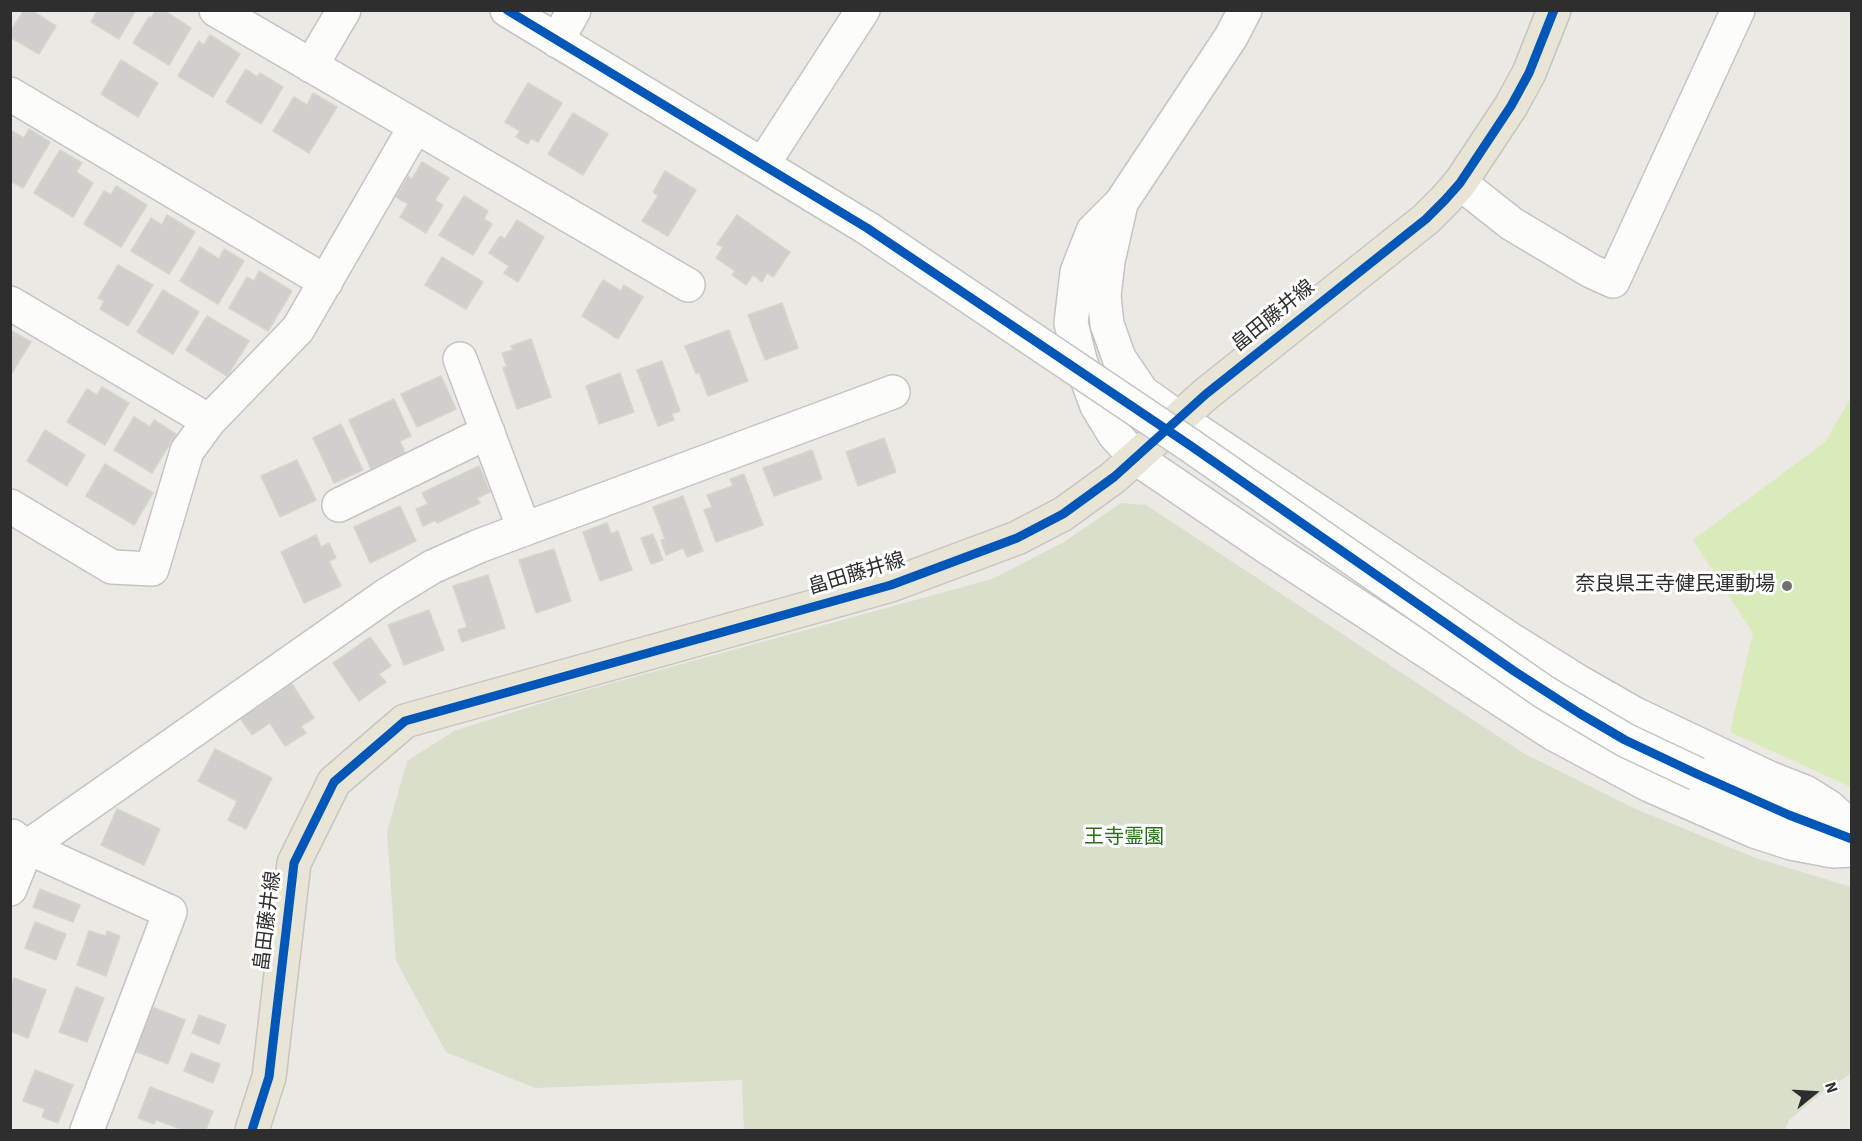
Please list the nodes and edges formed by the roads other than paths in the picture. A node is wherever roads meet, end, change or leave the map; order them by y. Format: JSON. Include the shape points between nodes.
{"nodes":[{"id":1,"x":216,"y":10,"type":"edge"},
{"id":2,"x":344,"y":10,"type":"edge"},
{"id":3,"x":507,"y":10,"type":"edge"},
{"id":4,"x":574,"y":10,"type":"edge"},
{"id":5,"x":863,"y":10,"type":"edge"},
{"id":6,"x":1245,"y":10,"type":"edge"},
{"id":7,"x":1554,"y":10,"type":"edge"},
{"id":8,"x":1738,"y":10,"type":"edge"},
{"id":9,"x":557,"y":41,"type":"junction"},
{"id":10,"x":311,"y":66,"type":"junction"},
{"id":11,"x":10,"y":94,"type":"edge"},
{"id":12,"x":416,"y":127,"type":"junction"},
{"id":13,"x":763,"y":164,"type":"junction"},
{"id":14,"x":1460,"y":183,"type":"junction"},
{"id":15,"x":1121,"y":203,"type":"junction"},
{"id":16,"x":326,"y":282,"type":"junction"},
{"id":17,"x":687,"y":285,"type":"dead end"},
{"id":18,"x":10,"y":303,"type":"edge"},
{"id":19,"x":460,"y":359,"type":"dead end"},
{"id":20,"x":893,"y":392,"type":"dead end"},
{"id":21,"x":1178,"y":418,"type":"junction"},
{"id":22,"x":209,"y":421,"type":"junction"},
{"id":23,"x":488,"y":432,"type":"junction"},
{"id":24,"x":1136,"y":458,"type":"junction"},
{"id":25,"x":339,"y":505,"type":"dead end"},
{"id":26,"x":10,"y":506,"type":"edge"},
{"id":27,"x":524,"y":529,"type":"junction"},
{"id":28,"x":1851,"y":828,"type":"edge"},
{"id":29,"x":1851,"y":839,"type":"edge"},
{"id":30,"x":19,"y":841,"type":"edge"},
{"id":31,"x":1851,"y":850,"type":"edge"},
{"id":32,"x":10,"y":889,"type":"edge"},
{"id":33,"x":87,"y":1131,"type":"edge"},
{"id":34,"x":252,"y":1131,"type":"edge"}],
"edges":[{"from":1,"to":10,"type":"street"},
{"from":2,"to":10,"type":"street"},
{"from":3,"to":9,"type":"street"},
{"from":4,"to":9,"type":"street"},
{"from":5,"to":13,"type":"street"},
{"from":6,"to":15,"type":"street"},
{"from":7,"to":14,"type":"main road","name":"畠田藤井線","via":[[1529,73]]},
{"from":8,"to":14,"type":"street","via":[[1613,281],[1512,224]]},
{"from":9,"to":13,"type":"street"},
{"from":10,"to":12,"type":"street"},
{"from":11,"to":16,"type":"street"},
{"from":12,"to":16,"type":"street"},
{"from":12,"to":17,"type":"street"},
{"from":13,"to":29,"type":"street","bridge":true,"via":[[867,228],[1181,439],[1544,692],[1625,740]]},
{"from":14,"to":21,"type":"main road","name":"畠田藤井線","via":[[1426,219]]},
{"from":15,"to":21,"type":"street","via":[[1108,261],[1104,296],[1107,324],[1119,358],[1142,392]]},
{"from":15,"to":24,"type":"street","via":[[1093,231],[1077,272],[1071,322],[1097,406],[1114,434]]},
{"from":16,"to":22,"type":"street","via":[[298,329]]},
{"from":18,"to":22,"type":"street"},
{"from":19,"to":23,"type":"street"},
{"from":20,"to":27,"type":"street"},
{"from":21,"to":24,"type":"main road","name":"畠田藤井線"},
{"from":21,"to":28,"type":"street","via":[[1579,682],[1635,714],[1805,792]]},
{"from":22,"to":26,"type":"street","via":[[187,451],[152,569],[112,567]]},
{"from":23,"to":25,"type":"street"},
{"from":23,"to":27,"type":"street"},
{"from":24,"to":31,"type":"street","via":[[1552,733],[1602,761],[1754,831],[1791,843],[1833,851]]},
{"from":24,"to":34,"type":"main road","name":"畠田藤井線","via":[[1090,496],[1044,525],[902,582],[405,721],[334,782],[294,863],[269,1077]]},
{"from":27,"to":30,"type":"street","via":[[432,567],[388,594]]},
{"from":30,"to":32,"type":"street"},
{"from":30,"to":33,"type":"street","via":[[170,912]]}]}
